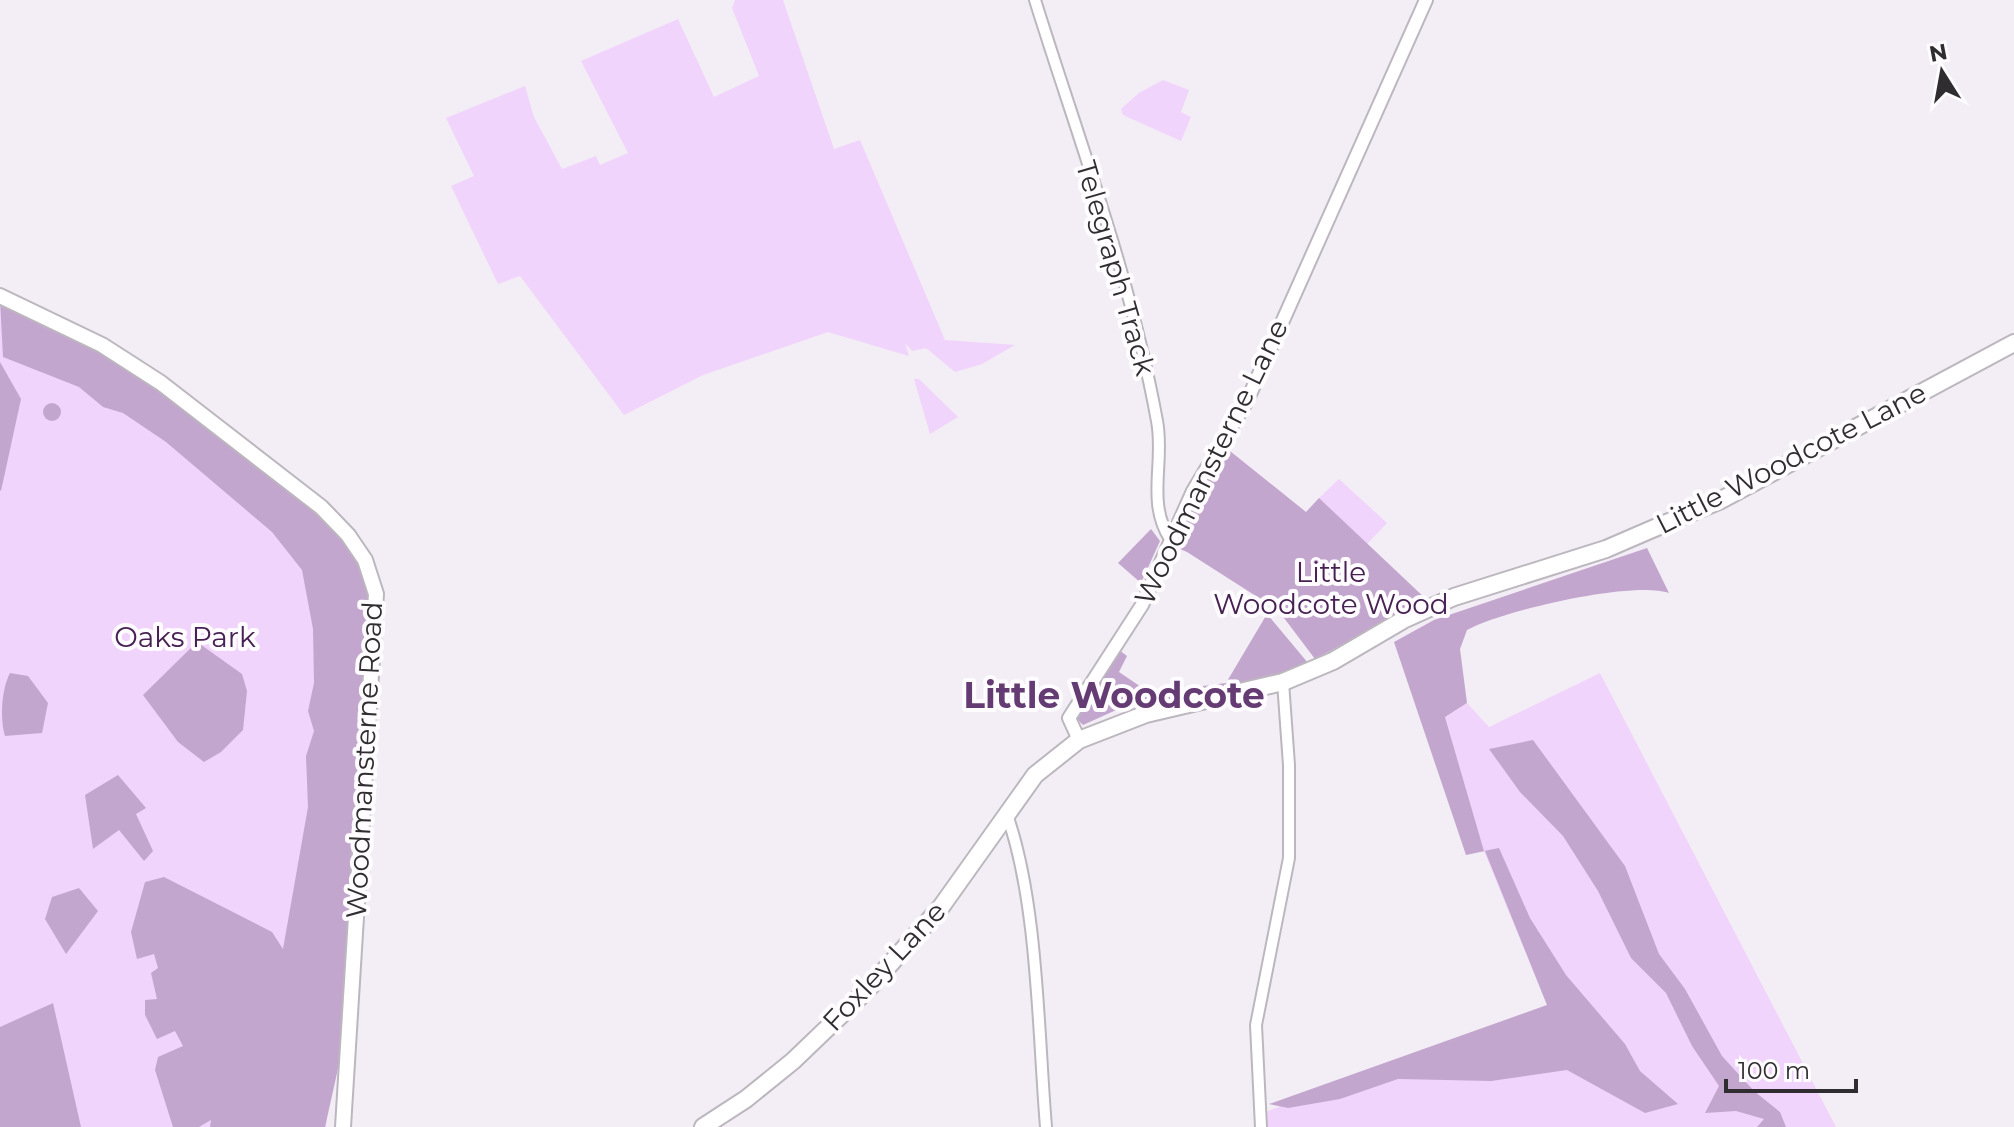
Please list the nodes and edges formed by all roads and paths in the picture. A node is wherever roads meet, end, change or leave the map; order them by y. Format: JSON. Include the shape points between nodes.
{"nodes":[{"id":1,"x":1035,"y":0,"type":"edge"},
{"id":2,"x":1426,"y":0,"type":"edge"},
{"id":3,"x":0,"y":296,"type":"edge"},
{"id":4,"x":2014,"y":343,"type":"edge"},
{"id":5,"x":1170,"y":539,"type":"junction"},
{"id":6,"x":1283,"y":682,"type":"junction"},
{"id":7,"x":1079,"y":740,"type":"junction"},
{"id":8,"x":1035,"y":775,"type":"joint"},
{"id":9,"x":1006,"y":812,"type":"junction"},
{"id":10,"x":343,"y":1127,"type":"edge"},
{"id":11,"x":703,"y":1127,"type":"edge"},
{"id":12,"x":1046,"y":1127,"type":"edge"},
{"id":13,"x":1261,"y":1127,"type":"edge"}],
"edges":[{"from":1,"to":5,"type":"street","name":"Telegraph Track","via":[[1152,391],[1159,426],[1157,512]]},
{"from":2,"to":5,"type":"street","name":"Woodmansterne Lane","via":[[1247,401]]},
{"from":3,"to":10,"type":"main road","name":"Woodmansterne Road","via":[[62,320],[161,383],[309,497],[365,560],[376,594]]},
{"from":4,"to":6,"type":"main road","name":"Little Woodcote Lane","via":[[1721,500],[1606,549],[1454,597]]},
{"from":5,"to":7,"type":"street","name":"Woodmansterne Lane","via":[[1142,605],[1069,718]]},
{"from":6,"to":7,"type":"main road","name":"Little Woodcote Lane","via":[[1146,714]]},
{"from":6,"to":13,"type":"street","via":[[1289,858],[1256,1025]]},
{"from":7,"to":8,"type":"main road","name":"Little Woodcote Lane"},
{"from":8,"to":9,"type":"main road","name":"Foxley Lane"},
{"from":9,"to":11,"type":"main road","name":"Foxley Lane","via":[[941,907],[867,990],[793,1061]]},
{"from":9,"to":12,"type":"street","via":[[1016,840],[1028,920]]}]}
